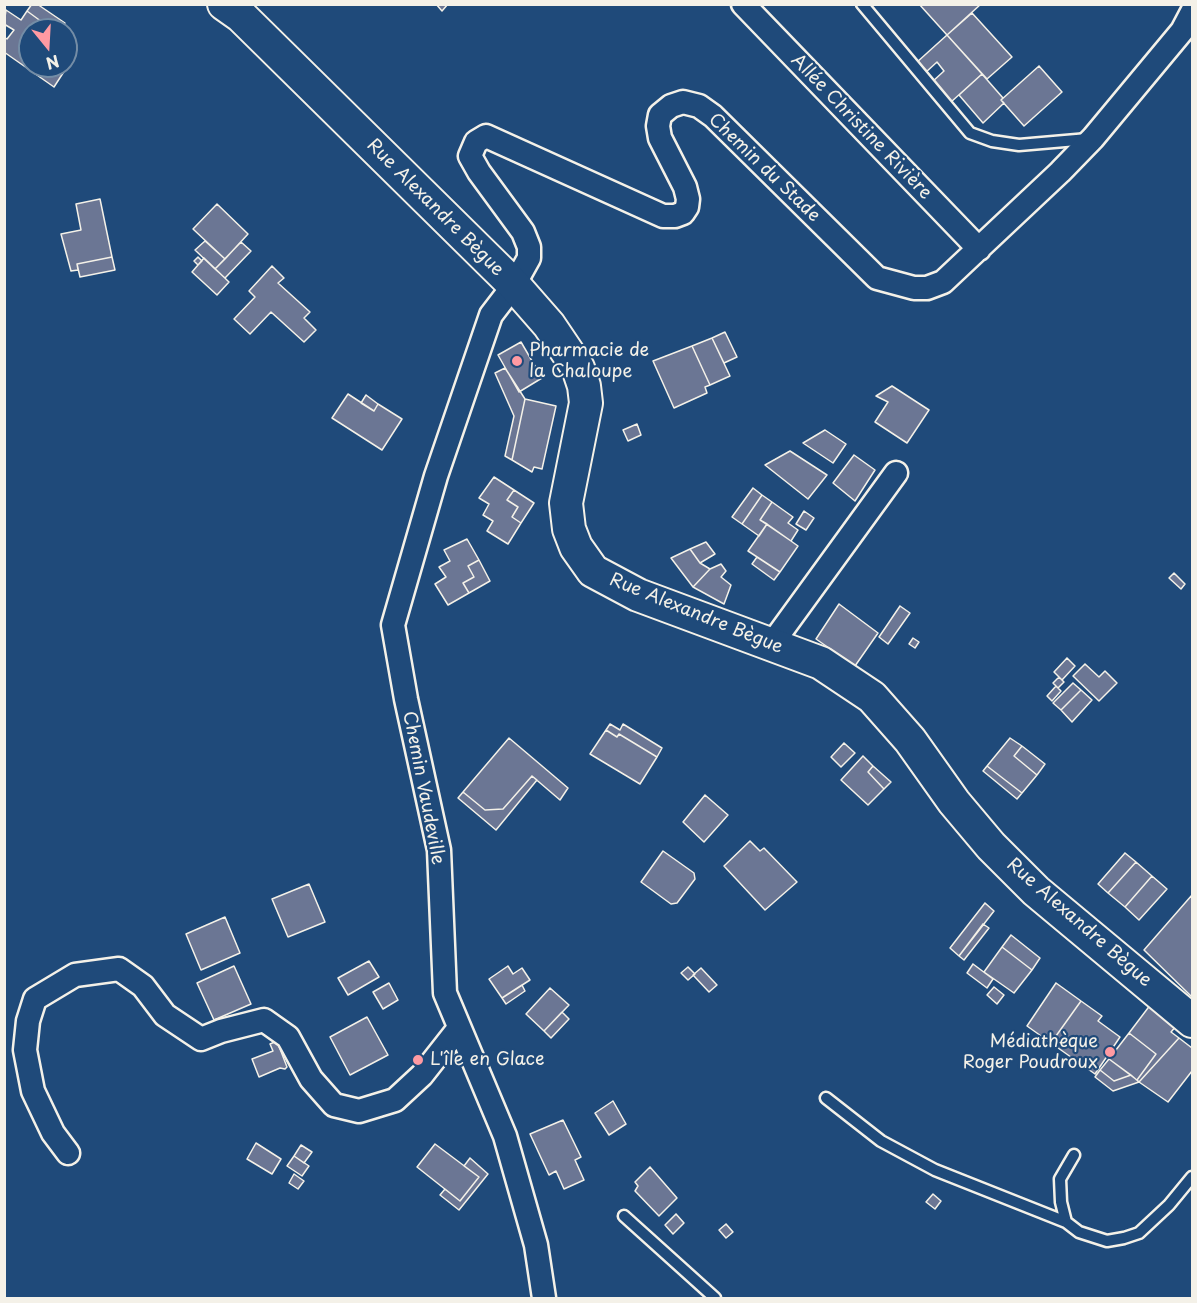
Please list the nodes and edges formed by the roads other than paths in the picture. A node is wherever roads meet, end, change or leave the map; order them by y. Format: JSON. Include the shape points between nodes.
{"nodes":[{"id":1,"x":224,"y":4,"type":"edge"},
{"id":2,"x":743,"y":4,"type":"edge"},
{"id":3,"x":862,"y":4,"type":"edge"},
{"id":4,"x":1192,"y":12,"type":"edge"},
{"id":5,"x":1094,"y":138,"type":"junction"},
{"id":6,"x":978,"y":249,"type":"junction"},
{"id":7,"x":514,"y":285,"type":"junction"},
{"id":8,"x":896,"y":473,"type":"dead end"},
{"id":9,"x":771,"y":645,"type":"junction"},
{"id":10,"x":1192,"y":1021,"type":"edge"},
{"id":11,"x":459,"y":1028,"type":"junction"},
{"id":12,"x":826,"y":1098,"type":"dead end"},
{"id":13,"x":68,"y":1153,"type":"dead end"},
{"id":14,"x":1074,"y":1155,"type":"dead end"},
{"id":15,"x":1192,"y":1177,"type":"edge"},
{"id":16,"x":624,"y":1216,"type":"dead end"},
{"id":17,"x":1066,"y":1222,"type":"junction"},
{"id":18,"x":544,"y":1299,"type":"edge"},
{"id":19,"x":715,"y":1299,"type":"edge"}],
"edges":[{"from":1,"to":7,"type":"main road","name":"Rue Alexandre Bègue","via":[[241,16]]},
{"from":2,"to":6,"type":"street","name":"Allée Christine Rivière"},
{"from":3,"to":5,"type":"lane","via":[[970,133],[1019,145]]},
{"from":4,"to":5,"type":"street","name":"Chemin du Stade","via":[[1182,31]]},
{"from":5,"to":6,"type":"street","name":"Chemin du Stade"},
{"from":6,"to":7,"type":"street","name":"Chemin du Stade","via":[[943,282],[927,288],[877,278],[713,116],[699,106],[683,102],[660,116],[658,126],[688,199],[687,207],[675,216],[663,216],[486,136],[476,142],[470,156],[523,232],[529,247],[529,258]]},
{"from":7,"to":9,"type":"main road","name":"Rue Alexandre Bègue","via":[[549,325],[578,368],[584,386],[586,403],[566,503],[572,537],[593,572],[638,595]]},
{"from":7,"to":11,"type":"street","name":"Chemin Vaudeville","via":[[491,315],[436,476],[393,625],[439,850],[445,993]]},
{"from":8,"to":9,"type":"street"},
{"from":9,"to":10,"type":"main road","name":"Rue Alexandre Bègue","via":[[821,663],[872,696],[910,740],[954,802],[1028,884]]},
{"from":11,"to":13,"type":"street","via":[[422,1075],[395,1100],[359,1111],[334,1105],[311,1079],[288,1037],[264,1020],[201,1039],[165,1015],[143,986],[119,969],[75,975],[34,999],[25,1050],[33,1091],[53,1133]]},
{"from":11,"to":18,"type":"street","name":"Chemin Vaudeville","via":[[505,1136],[536,1245]]},
{"from":12,"to":17,"type":"lane","via":[[881,1142],[934,1170]]},
{"from":14,"to":17,"type":"lane","via":[[1060,1179]]},
{"from":15,"to":17,"type":"lane","via":[[1138,1233],[1107,1240],[1078,1232]]},
{"from":16,"to":19,"type":"lane"}]}
